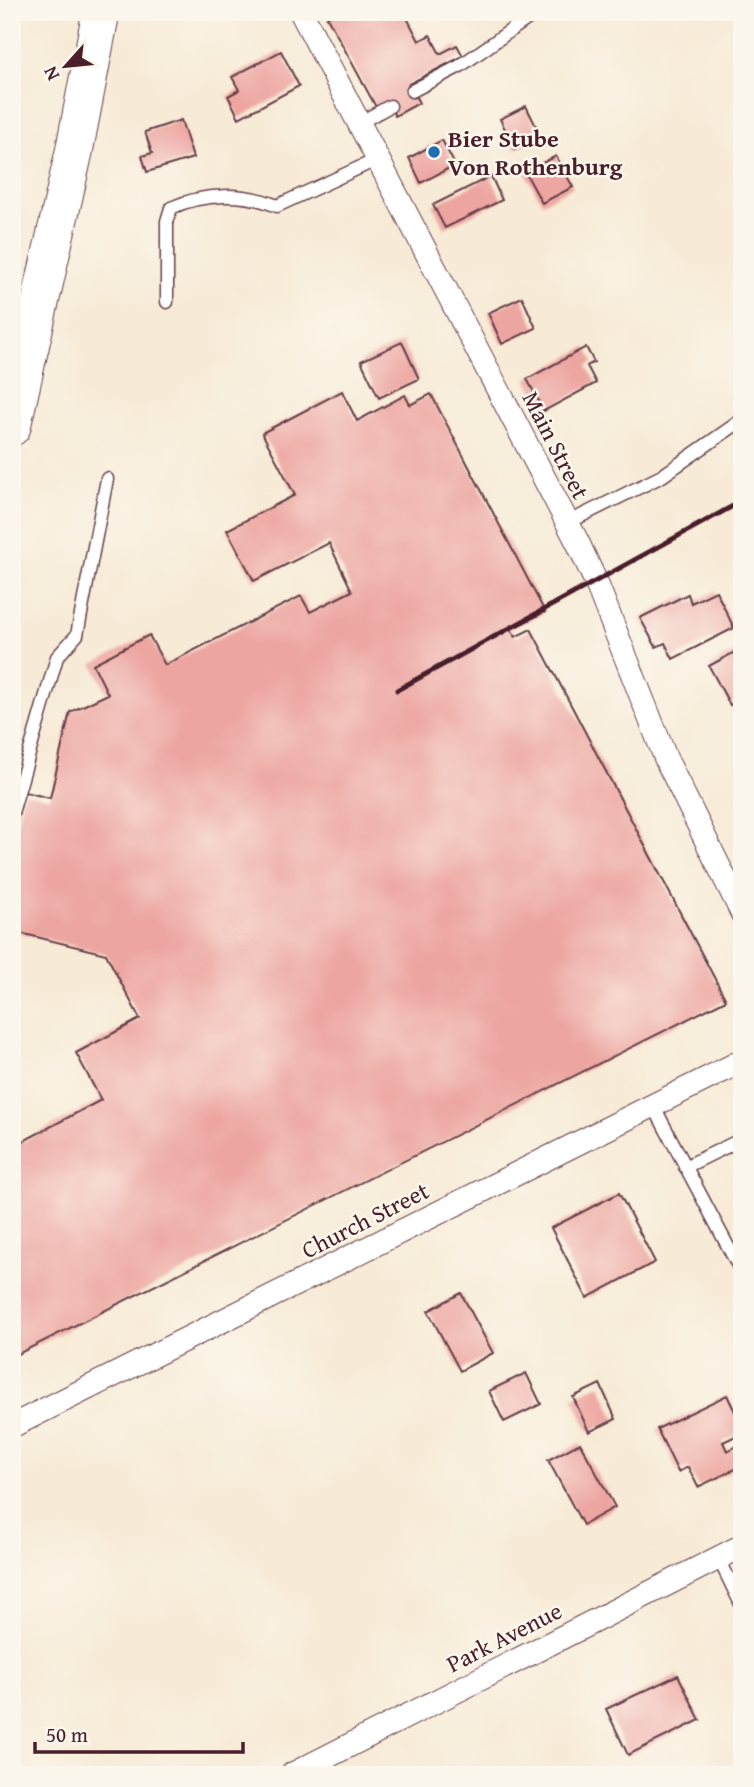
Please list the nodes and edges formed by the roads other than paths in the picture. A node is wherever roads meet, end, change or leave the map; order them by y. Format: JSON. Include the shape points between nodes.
{"nodes":[{"id":1,"x":101,"y":12,"type":"edge"},
{"id":2,"x":301,"y":12,"type":"edge"},
{"id":3,"x":537,"y":12,"type":"edge"},
{"id":4,"x":412,"y":92,"type":"dead end"},
{"id":5,"x":390,"y":106,"type":"dead end"},
{"id":6,"x":359,"y":123,"type":"junction"},
{"id":7,"x":378,"y":159,"type":"junction"},
{"id":8,"x":167,"y":302,"type":"dead end"},
{"id":9,"x":742,"y":420,"type":"edge"},
{"id":10,"x":12,"y":427,"type":"edge"},
{"id":11,"x":107,"y":479,"type":"dead end"},
{"id":12,"x":567,"y":523,"type":"junction"},
{"id":13,"x":12,"y":813,"type":"edge"},
{"id":14,"x":742,"y":914,"type":"edge"},
{"id":15,"x":742,"y":1061,"type":"edge"},
{"id":16,"x":653,"y":1105,"type":"junction"},
{"id":17,"x":742,"y":1139,"type":"edge"},
{"id":18,"x":685,"y":1167,"type":"junction"},
{"id":19,"x":742,"y":1273,"type":"edge"},
{"id":20,"x":12,"y":1426,"type":"edge"},
{"id":21,"x":742,"y":1546,"type":"edge"},
{"id":22,"x":718,"y":1558,"type":"junction"},
{"id":23,"x":742,"y":1606,"type":"edge"},
{"id":24,"x":291,"y":1775,"type":"edge"}],
"edges":[{"from":1,"to":10,"type":"main road"},
{"from":2,"to":6,"type":"street","name":"Main Street"},
{"from":3,"to":4,"type":"lane","via":[[460,66]]},
{"from":5,"to":6,"type":"lane"},
{"from":6,"to":7,"type":"street","name":"Main Street"},
{"from":7,"to":8,"type":"lane","via":[[277,206],[259,199],[214,197],[171,208]]},
{"from":7,"to":12,"type":"street","name":"Main Street"},
{"from":9,"to":12,"type":"lane","via":[[662,476]]},
{"from":11,"to":13,"type":"lane","via":[[77,635],[57,657]]},
{"from":12,"to":14,"type":"street","name":"Main Street","via":[[596,582],[671,771]]},
{"from":15,"to":16,"type":"street","name":"Church Street"},
{"from":16,"to":18,"type":"lane"},
{"from":16,"to":20,"type":"street","name":"Church Street"},
{"from":17,"to":18,"type":"lane"},
{"from":18,"to":19,"type":"lane"},
{"from":21,"to":22,"type":"street","name":"Park Avenue"},
{"from":22,"to":23,"type":"lane"},
{"from":22,"to":24,"type":"street","name":"Park Avenue"}]}
